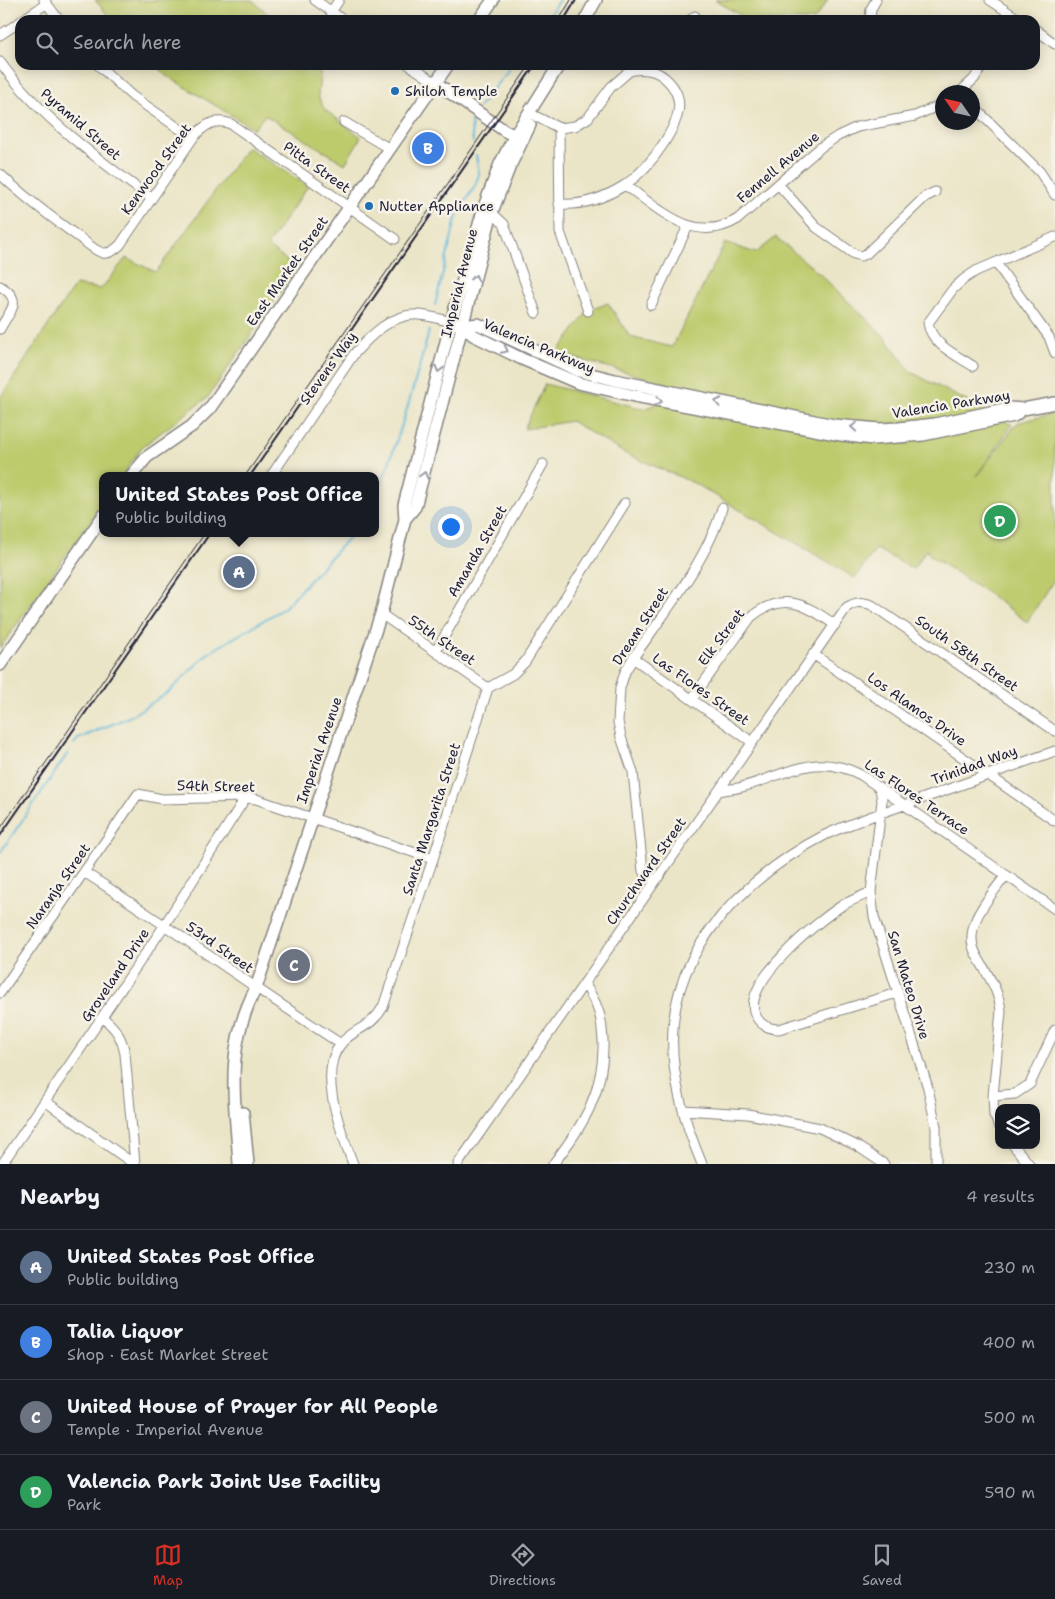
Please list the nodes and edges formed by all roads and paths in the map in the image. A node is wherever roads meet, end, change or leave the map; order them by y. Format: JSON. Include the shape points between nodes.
{"nodes":[{"id":1,"x":315,"y":0,"type":"edge"},
{"id":2,"x":339,"y":0,"type":"edge"},
{"id":3,"x":596,"y":0,"type":"edge"},
{"id":4,"x":604,"y":0,"type":"edge"},
{"id":5,"x":876,"y":0,"type":"edge"},
{"id":6,"x":990,"y":0,"type":"edge"},
{"id":7,"x":489,"y":1,"type":"edge"},
{"id":8,"x":45,"y":2,"type":"edge"},
{"id":9,"x":331,"y":12,"type":"junction"},
{"id":10,"x":29,"y":15,"type":"edge"},
{"id":11,"x":55,"y":15,"type":"edge"},
{"id":12,"x":336,"y":15,"type":"edge"},
{"id":13,"x":482,"y":15,"type":"edge"},
{"id":14,"x":588,"y":15,"type":"edge"},
{"id":15,"x":596,"y":15,"type":"edge"},
{"id":16,"x":870,"y":15,"type":"edge"},
{"id":17,"x":1012,"y":15,"type":"edge"},
{"id":18,"x":15,"y":25,"type":"edge"},
{"id":19,"x":1040,"y":34,"type":"edge"},
{"id":20,"x":0,"y":35,"type":"edge"},
{"id":21,"x":1055,"y":44,"type":"edge"},
{"id":22,"x":0,"y":62,"type":"edge"},
{"id":23,"x":103,"y":70,"type":"edge"},
{"id":24,"x":416,"y":70,"type":"edge"},
{"id":25,"x":445,"y":70,"type":"edge"},
{"id":26,"x":556,"y":70,"type":"edge"},
{"id":27,"x":564,"y":70,"type":"edge"},
{"id":28,"x":631,"y":70,"type":"edge"},
{"id":29,"x":649,"y":70,"type":"edge"},
{"id":30,"x":980,"y":70,"type":"edge"},
{"id":31,"x":436,"y":83,"type":"junction"},
{"id":32,"x":968,"y":85,"type":"edge"},
{"id":33,"x":935,"y":107,"type":"edge"},
{"id":34,"x":980,"y":112,"type":"edge"},
{"id":35,"x":532,"y":115,"type":"junction"},
{"id":36,"x":220,"y":121,"type":"joint"},
{"id":37,"x":344,"y":122,"type":"dead end"},
{"id":38,"x":559,"y":128,"type":"junction"},
{"id":39,"x":518,"y":137,"type":"junction"},
{"id":40,"x":193,"y":138,"type":"junction"},
{"id":41,"x":390,"y":149,"type":"junction"},
{"id":42,"x":0,"y":174,"type":"edge"},
{"id":43,"x":778,"y":184,"type":"junction"},
{"id":44,"x":625,"y":185,"type":"junction"},
{"id":45,"x":935,"y":192,"type":"dead end"},
{"id":46,"x":1055,"y":195,"type":"edge"},
{"id":47,"x":151,"y":198,"type":"junction"},
{"id":48,"x":559,"y":204,"type":"junction"},
{"id":49,"x":350,"y":206,"type":"junction"},
{"id":50,"x":488,"y":210,"type":"junction"},
{"id":51,"x":688,"y":226,"type":"junction"},
{"id":52,"x":1055,"y":237,"type":"edge"},
{"id":53,"x":395,"y":239,"type":"dead end"},
{"id":54,"x":996,"y":263,"type":"junction"},
{"id":55,"x":0,"y":286,"type":"edge"},
{"id":56,"x":651,"y":305,"type":"dead end"},
{"id":57,"x":588,"y":311,"type":"dead end"},
{"id":58,"x":536,"y":314,"type":"dead end"},
{"id":59,"x":451,"y":322,"type":"junction"},
{"id":60,"x":464,"y":326,"type":"junction"},
{"id":61,"x":0,"y":328,"type":"edge"},
{"id":62,"x":1055,"y":353,"type":"edge"},
{"id":63,"x":973,"y":366,"type":"dead end"},
{"id":64,"x":1055,"y":403,"type":"edge"},
{"id":65,"x":542,"y":464,"type":"dead end"},
{"id":66,"x":134,"y":472,"type":"edge"},
{"id":67,"x":274,"y":472,"type":"edge"},
{"id":68,"x":625,"y":503,"type":"dead end"},
{"id":69,"x":722,"y":508,"type":"dead end"},
{"id":70,"x":405,"y":519,"type":"junction"},
{"id":71,"x":99,"y":522,"type":"edge"},
{"id":72,"x":861,"y":601,"type":"joint"},
{"id":73,"x":381,"y":614,"type":"junction"},
{"id":74,"x":835,"y":625,"type":"junction"},
{"id":75,"x":436,"y":651,"type":"junction"},
{"id":76,"x":813,"y":654,"type":"junction"},
{"id":77,"x":633,"y":658,"type":"junction"},
{"id":78,"x":0,"y":665,"type":"edge"},
{"id":79,"x":488,"y":688,"type":"junction"},
{"id":80,"x":692,"y":699,"type":"junction"},
{"id":81,"x":1055,"y":731,"type":"edge"},
{"id":82,"x":752,"y":742,"type":"junction"},
{"id":83,"x":1055,"y":750,"type":"edge"},
{"id":84,"x":988,"y":775,"type":"junction"},
{"id":85,"x":880,"y":788,"type":"junction"},
{"id":86,"x":719,"y":791,"type":"junction"},
{"id":87,"x":138,"y":794,"type":"joint"},
{"id":88,"x":246,"y":798,"type":"junction"},
{"id":89,"x":905,"y":804,"type":"junction"},
{"id":90,"x":879,"y":813,"type":"junction"},
{"id":91,"x":312,"y":818,"type":"junction"},
{"id":92,"x":1055,"y":821,"type":"edge"},
{"id":93,"x":434,"y":859,"type":"junction"},
{"id":94,"x":84,"y":872,"type":"junction"},
{"id":95,"x":1006,"y":875,"type":"junction"},
{"id":96,"x":655,"y":881,"type":"junction"},
{"id":97,"x":871,"y":892,"type":"junction"},
{"id":98,"x":1055,"y":908,"type":"edge"},
{"id":99,"x":165,"y":924,"type":"junction"},
{"id":100,"x":584,"y":983,"type":"junction"},
{"id":101,"x":256,"y":988,"type":"junction"},
{"id":102,"x":0,"y":993,"type":"edge"},
{"id":103,"x":897,"y":993,"type":"junction"},
{"id":104,"x":103,"y":1018,"type":"junction"},
{"id":105,"x":1055,"y":1030,"type":"edge"},
{"id":106,"x":341,"y":1044,"type":"junction"},
{"id":107,"x":994,"y":1096,"type":"junction"},
{"id":108,"x":45,"y":1101,"type":"junction"},
{"id":109,"x":683,"y":1110,"type":"junction"},
{"id":110,"x":995,"y":1117,"type":"edge"},
{"id":111,"x":1016,"y":1149,"type":"edge"},
{"id":112,"x":2,"y":1164,"type":"edge"},
{"id":113,"x":134,"y":1164,"type":"edge"},
{"id":114,"x":239,"y":1164,"type":"edge"},
{"id":115,"x":248,"y":1164,"type":"edge"},
{"id":116,"x":353,"y":1164,"type":"edge"},
{"id":117,"x":458,"y":1164,"type":"edge"},
{"id":118,"x":553,"y":1164,"type":"edge"},
{"id":119,"x":702,"y":1164,"type":"edge"},
{"id":120,"x":884,"y":1164,"type":"edge"},
{"id":121,"x":936,"y":1164,"type":"edge"},
{"id":122,"x":1029,"y":1164,"type":"edge"}],
"edges":[{"from":1,"to":9,"type":"street"},
{"from":2,"to":9,"type":"street"},
{"from":3,"to":14,"type":"main road"},
{"from":4,"to":15,"type":"main road"},
{"from":5,"to":16,"type":"street"},
{"from":6,"to":17,"type":"street"},
{"from":7,"to":13,"type":"main road"},
{"from":8,"to":10,"type":"street"},
{"from":8,"to":11,"type":"street"},
{"from":9,"to":12,"type":"street"},
{"from":18,"to":20,"type":"street"},
{"from":19,"to":21,"type":"street"},
{"from":22,"to":47,"type":"street","name":"Pyramid Street","via":[[45,114],[90,154]]},
{"from":23,"to":40,"type":"street","via":[[132,96]]},
{"from":24,"to":31,"type":"street"},
{"from":25,"to":31,"type":"main road","name":"East Market Street"},
{"from":26,"to":35,"type":"main road","name":"Imperial Avenue"},
{"from":27,"to":35,"type":"main road","name":"Imperial Avenue"},
{"from":28,"to":38,"type":"street","via":[[611,87],[588,118],[575,126]]},
{"from":29,"to":44,"type":"street","via":[[666,79],[676,92],[679,108],[676,124],[655,157]]},
{"from":30,"to":32,"type":"street"},
{"from":31,"to":39,"type":"main road"},
{"from":31,"to":41,"type":"main road","name":"East Market Street"},
{"from":33,"to":43,"type":"street","name":"Fennell Avenue","via":[[915,116],[857,127],[838,136]]},
{"from":34,"to":46,"type":"street","via":[[1040,172]]},
{"from":35,"to":38,"type":"street"},
{"from":35,"to":39,"type":"main road","name":"Imperial Avenue"},
{"from":36,"to":40,"type":"street","name":"Kenwood Street","via":[[207,124]]},
{"from":36,"to":49,"type":"street","name":"Pitta Street","via":[[231,124]]},
{"from":37,"to":41,"type":"street"},
{"from":38,"to":48,"type":"street"},
{"from":39,"to":50,"type":"main road","name":"Imperial Avenue","via":[[499,191]]},
{"from":40,"to":47,"type":"street","name":"Kenwood Street"},
{"from":41,"to":49,"type":"main road","name":"East Market Street"},
{"from":42,"to":47,"type":"street","name":"Kenwood Street","via":[[46,213],[98,251],[107,253],[121,242]]},
{"from":43,"to":45,"type":"street","via":[[816,228],[861,256],[925,197]]},
{"from":43,"to":51,"type":"street","name":"Fennell Avenue","via":[[728,225],[702,229]]},
{"from":44,"to":48,"type":"street","via":[[590,201]]},
{"from":44,"to":51,"type":"street"},
{"from":48,"to":57,"type":"street","via":[[560,232]]},
{"from":49,"to":53,"type":"street","name":"Pitta Street"},
{"from":49,"to":66,"type":"main road","name":"East Market Street","via":[[210,408],[192,426],[147,457]]},
{"from":50,"to":58,"type":"street","via":[[504,224]]},
{"from":50,"to":59,"type":"main road","name":"Imperial Avenue"},
{"from":60,"to":50,"type":"main road","name":"Imperial Avenue","one_way":true},
{"from":51,"to":56,"type":"street"},
{"from":52,"to":54,"type":"street"},
{"from":54,"to":62,"type":"street","via":[[1049,337]]},
{"from":54,"to":63,"type":"street","via":[[964,279],[928,323],[929,332],[935,340]]},
{"from":55,"to":61,"type":"street","via":[[9,292],[14,304]]},
{"from":59,"to":60,"type":"main road","name":"Stevens Way"},
{"from":59,"to":67,"type":"street","name":"Stevens Way","via":[[418,314],[398,318],[373,334],[354,354]]},
{"from":59,"to":70,"type":"main road","name":"Imperial Avenue","one_way":true,"via":[[404,506]]},
{"from":60,"to":64,"type":"main road","name":"Valencia Parkway","via":[[473,335],[578,383],[841,436],[873,439],[923,435],[1014,416],[1023,409]]},
{"from":70,"to":60,"type":"main road","name":"Imperial Avenue","one_way":true,"via":[[415,507]]},
{"from":65,"to":75,"type":"street","name":"Amanda Street"},
{"from":68,"to":79,"type":"street","via":[[525,662],[513,674]]},
{"from":69,"to":77,"type":"street","name":"Dream Street","via":[[695,568]]},
{"from":70,"to":73,"type":"main road","name":"Imperial Avenue"},
{"from":71,"to":78,"type":"main road"},
{"from":72,"to":74,"type":"street","name":"Churchward Street","via":[[848,607]]},
{"from":72,"to":81,"type":"street","name":"South 58th Street","via":[[887,614]]},
{"from":73,"to":75,"type":"street","name":"55th Street"},
{"from":73,"to":91,"type":"main road","name":"Imperial Avenue"},
{"from":74,"to":76,"type":"street","name":"Churchward Street"},
{"from":74,"to":80,"type":"street","name":"Elk Street","via":[[801,605],[781,603],[762,609],[751,617]]},
{"from":75,"to":79,"type":"street","name":"55th Street"},
{"from":76,"to":82,"type":"street","name":"Churchward Street"},
{"from":76,"to":84,"type":"street","name":"Los Alamos Drive"},
{"from":77,"to":80,"type":"street","name":"Las Flores Street"},
{"from":77,"to":96,"type":"street","name":"Dream Street","via":[[620,688],[618,722],[633,772],[643,871]]},
{"from":79,"to":93,"type":"street","name":"Santa Margarita Street"},
{"from":80,"to":82,"type":"street","name":"Las Flores Street"},
{"from":82,"to":86,"type":"street","name":"Churchward Street"},
{"from":83,"to":84,"type":"street","name":"Trinidad Way"},
{"from":84,"to":89,"type":"street","name":"Trinidad Way"},
{"from":84,"to":92,"type":"street","name":"Los Alamos Drive"},
{"from":85,"to":86,"type":"street","name":"Las Flores Terrace","via":[[846,768],[815,764]]},
{"from":85,"to":89,"type":"street","name":"Las Flores Terrace"},
{"from":85,"to":90,"type":"street","name":"San Mateo Drive","via":[[882,801]]},
{"from":86,"to":96,"type":"street","name":"Churchward Street"},
{"from":87,"to":88,"type":"street","name":"54th Street","via":[[162,799]]},
{"from":87,"to":94,"type":"street","name":"Naranja Street"},
{"from":88,"to":91,"type":"street","name":"54th Street"},
{"from":88,"to":99,"type":"street","name":"Groveland Drive"},
{"from":89,"to":90,"type":"street","name":"Trinidad Way"},
{"from":89,"to":95,"type":"street","name":"Las Flores Terrace"},
{"from":90,"to":97,"type":"street","name":"San Mateo Drive"},
{"from":90,"to":109,"type":"street","name":"Trinidad Way","via":[[800,849],[753,884],[706,934],[686,970],[675,1012],[672,1039],[674,1068]]},
{"from":91,"to":93,"type":"street","name":"54th Street"},
{"from":91,"to":101,"type":"main road","name":"Imperial Avenue"},
{"from":93,"to":106,"type":"street","name":"Santa Margarita Street","via":[[378,1016]]},
{"from":94,"to":99,"type":"street","name":"53rd Street"},
{"from":94,"to":102,"type":"street","name":"Naranja Street"},
{"from":95,"to":98,"type":"street","name":"Las Flores Terrace"},
{"from":95,"to":107,"type":"street","via":[[980,912],[972,935],[976,953],[1000,1002]]},
{"from":96,"to":100,"type":"street","name":"Churchward Street"},
{"from":97,"to":103,"type":"street","name":"San Mateo Drive","via":[[874,917]]},
{"from":97,"to":103,"type":"street","via":[[836,910],[788,951],[757,990],[754,1011],[765,1026],[779,1029]]},
{"from":99,"to":101,"type":"street","name":"53rd Street"},
{"from":99,"to":104,"type":"street","name":"Groveland Drive"},
{"from":100,"to":117,"type":"street","name":"Churchward Street"},
{"from":100,"to":118,"type":"street","via":[[600,1018],[604,1057],[601,1075],[583,1123]]},
{"from":101,"to":106,"type":"street","name":"53rd Street"},
{"from":101,"to":114,"type":"main road","name":"Imperial Avenue","via":[[247,1006],[234,1055]]},
{"from":101,"to":115,"type":"main road","name":"Imperial Avenue","via":[[239,1062]]},
{"from":103,"to":121,"type":"street","name":"San Mateo Drive","via":[[928,1088],[936,1126]]},
{"from":104,"to":108,"type":"street","name":"Groveland Drive"},
{"from":104,"to":113,"type":"street","via":[[122,1038]]},
{"from":105,"to":107,"type":"street","via":[[1030,1084],[1015,1094]]},
{"from":106,"to":116,"type":"street","via":[[333,1059],[330,1075],[338,1120]]},
{"from":107,"to":110,"type":"street"},
{"from":108,"to":112,"type":"street","name":"Groveland Drive"},
{"from":108,"to":113,"type":"street"},
{"from":109,"to":119,"type":"street","name":"Trinidad Way"},
{"from":109,"to":120,"type":"street","via":[[748,1114],[820,1128]]},
{"from":111,"to":122,"type":"street"}]}
